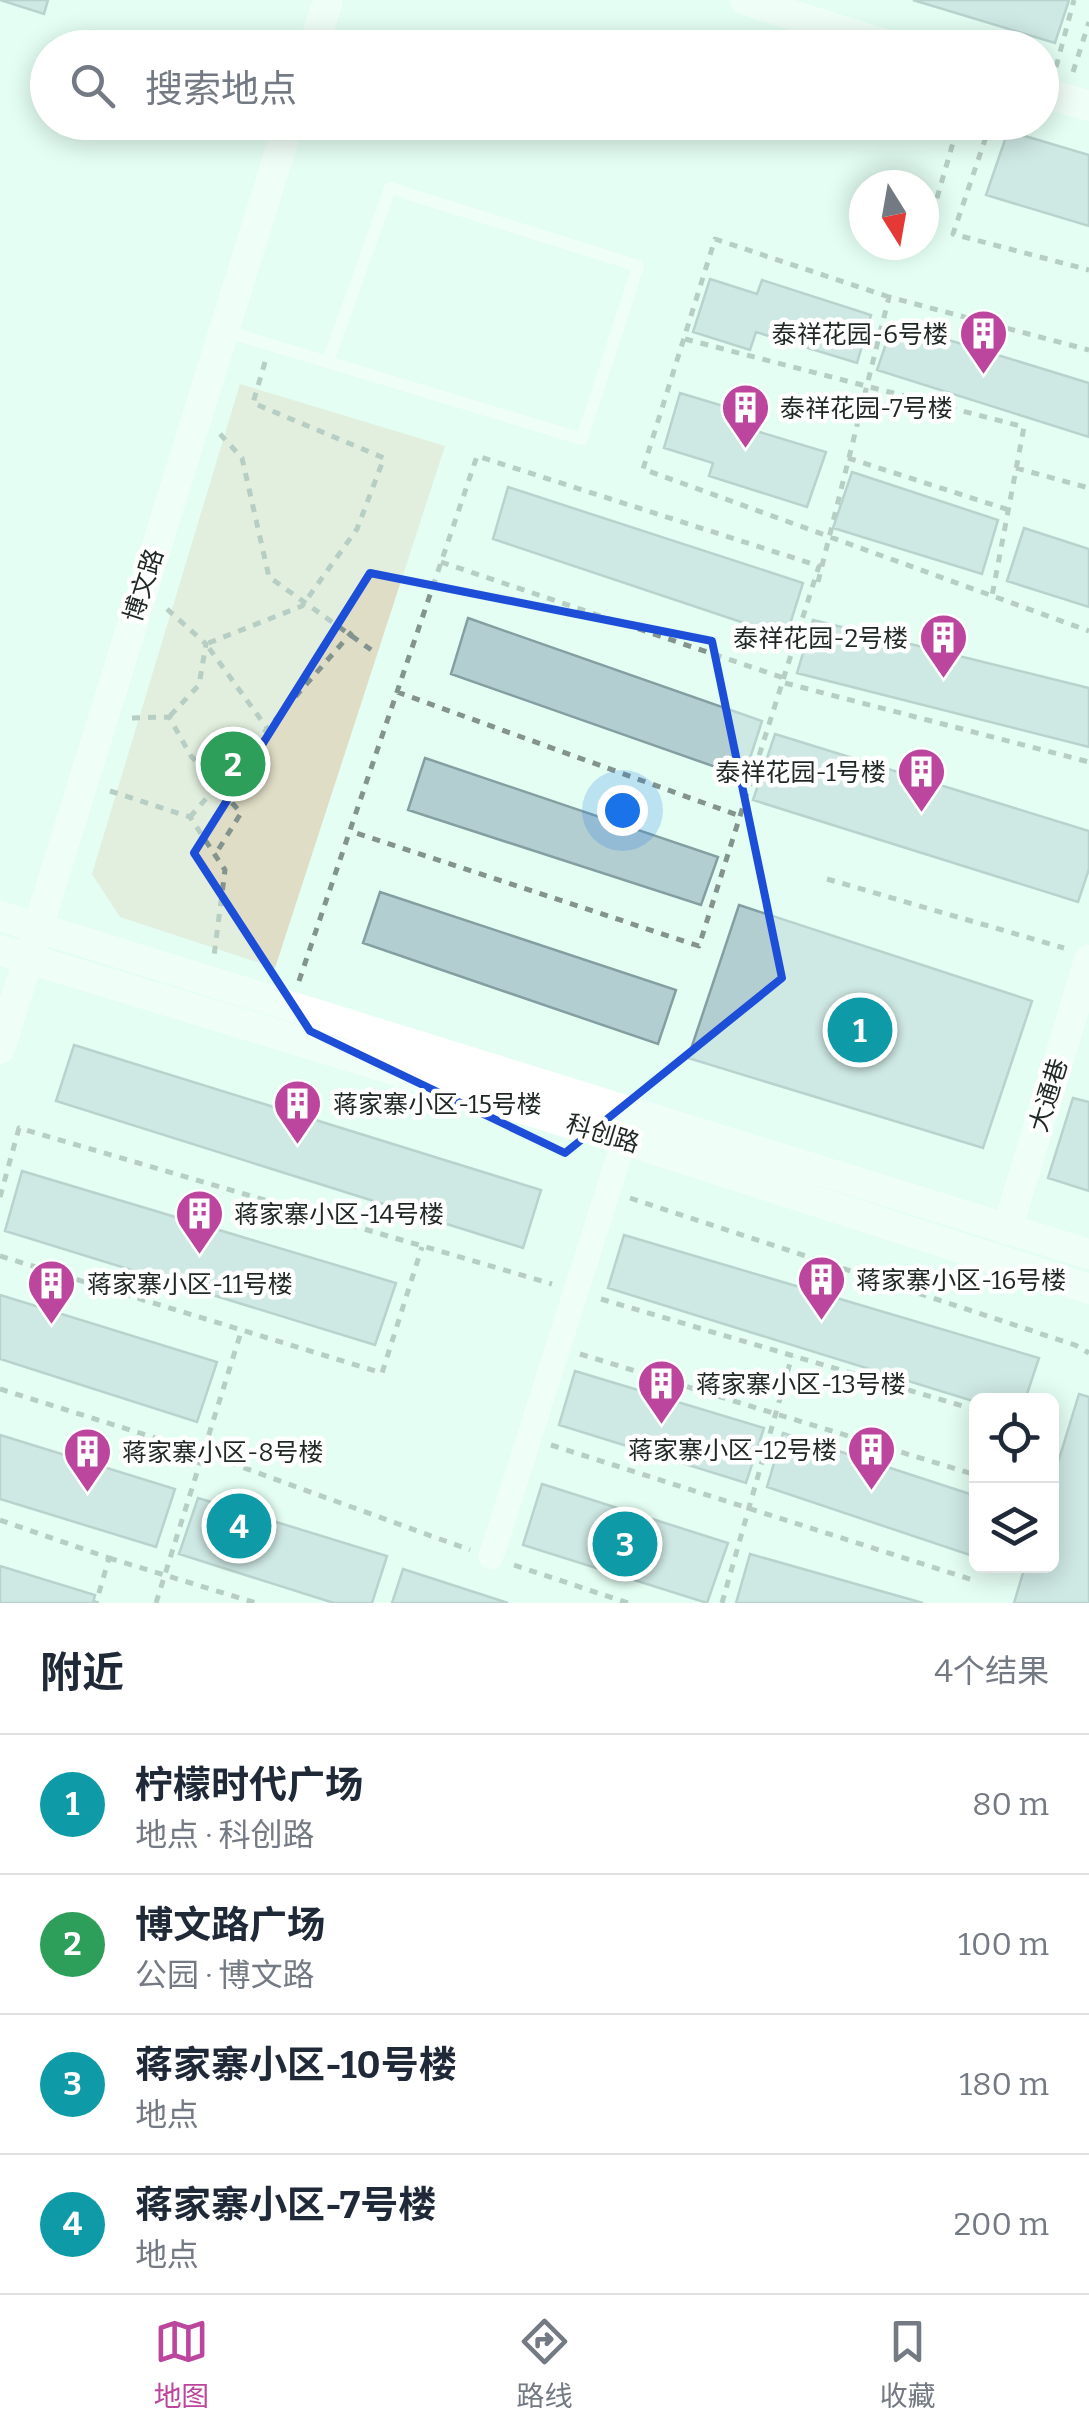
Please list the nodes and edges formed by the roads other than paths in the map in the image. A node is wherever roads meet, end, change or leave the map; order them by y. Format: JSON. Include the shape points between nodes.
{"nodes":[{"id":1,"x":328,"y":0,"type":"edge"},
{"id":2,"x":745,"y":0,"type":"edge"},
{"id":3,"x":319,"y":30,"type":"edge"},
{"id":4,"x":840,"y":30,"type":"edge"},
{"id":5,"x":283,"y":140,"type":"edge"},
{"id":6,"x":223,"y":330,"type":"junction"},
{"id":7,"x":328,"y":359,"type":"junction"},
{"id":8,"x":0,"y":916,"type":"edge"},
{"id":9,"x":37,"y":928,"type":"junction"},
{"id":10,"x":14,"y":954,"type":"edge"},
{"id":11,"x":1080,"y":955,"type":"edge"},
{"id":12,"x":0,"y":1049,"type":"edge"},
{"id":13,"x":628,"y":1127,"type":"junction"},
{"id":14,"x":1007,"y":1230,"type":"junction"},
{"id":15,"x":1089,"y":1254,"type":"edge"},
{"id":16,"x":1089,"y":1288,"type":"edge"},
{"id":17,"x":491,"y":1557,"type":"road end"}],
"edges":[{"from":1,"to":3,"type":"street"},
{"from":2,"to":4,"type":"street"},
{"from":5,"to":6,"type":"street","name":"博文路"},
{"from":6,"to":7,"type":"lane"},
{"from":6,"to":9,"type":"street","name":"博文路"},
{"from":7,"to":7,"type":"lane","via":[[582,439],[638,266],[390,188]]},
{"from":8,"to":9,"type":"street","name":"科创路"},
{"from":9,"to":10,"type":"street","name":"博文路"},
{"from":9,"to":13,"type":"street","name":"科创路"},
{"from":10,"to":12,"type":"street","name":"博文路"},
{"from":10,"to":13,"type":"street","name":"科创路"},
{"from":11,"to":14,"type":"street","name":"大通巷"},
{"from":13,"to":14,"type":"street","name":"科创路"},
{"from":13,"to":16,"type":"street","name":"科创路"},
{"from":13,"to":17,"type":"street"},
{"from":14,"to":15,"type":"street","name":"科创路"}]}
